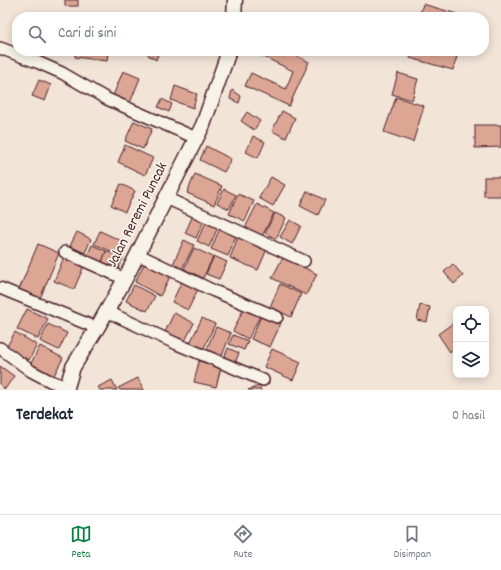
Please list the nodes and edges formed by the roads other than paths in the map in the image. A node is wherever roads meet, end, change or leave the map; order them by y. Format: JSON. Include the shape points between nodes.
{"nodes":[{"id":1,"x":235,"y":0,"type":"edge"},
{"id":2,"x":234,"y":12,"type":"edge"},
{"id":3,"x":0,"y":48,"type":"edge"},
{"id":4,"x":12,"y":53,"type":"edge"},
{"id":5,"x":21,"y":56,"type":"edge"},
{"id":6,"x":227,"y":56,"type":"edge"},
{"id":7,"x":196,"y":138,"type":"junction"},
{"id":8,"x":166,"y":198,"type":"junction"},
{"id":9,"x":65,"y":252,"type":"dead end"},
{"id":10,"x":137,"y":254,"type":"junction"},
{"id":11,"x":304,"y":261,"type":"dead end"},
{"id":12,"x":125,"y":279,"type":"junction"},
{"id":13,"x":0,"y":288,"type":"edge"},
{"id":14,"x":106,"y":311,"type":"junction"},
{"id":15,"x":277,"y":317,"type":"dead end"},
{"id":16,"x":97,"y":328,"type":"junction"},
{"id":17,"x":0,"y":348,"type":"edge"},
{"id":18,"x":263,"y":380,"type":"dead end"},
{"id":19,"x":67,"y":388,"type":"edge"}],
"edges":[{"from":1,"to":2,"type":"street"},
{"from":3,"to":4,"type":"street"},
{"from":5,"to":7,"type":"street","via":[[62,73],[107,99]]},
{"from":6,"to":7,"type":"street","name":"Jalan Reremi Puncak"},
{"from":7,"to":8,"type":"street","name":"Jalan Reremi Puncak"},
{"from":8,"to":10,"type":"street","name":"Jalan Reremi Puncak"},
{"from":8,"to":11,"type":"street"},
{"from":9,"to":12,"type":"street"},
{"from":10,"to":12,"type":"street","name":"Jalan Reremi Puncak"},
{"from":10,"to":15,"type":"street"},
{"from":12,"to":14,"type":"street","name":"Jalan Reremi Puncak"},
{"from":13,"to":16,"type":"street"},
{"from":14,"to":16,"type":"street","name":"Jalan Reremi Puncak"},
{"from":14,"to":18,"type":"street"},
{"from":16,"to":19,"type":"street","name":"Jalan Reremi Puncak","via":[[73,367]]},
{"from":17,"to":19,"type":"street","via":[[31,371]]}]}
